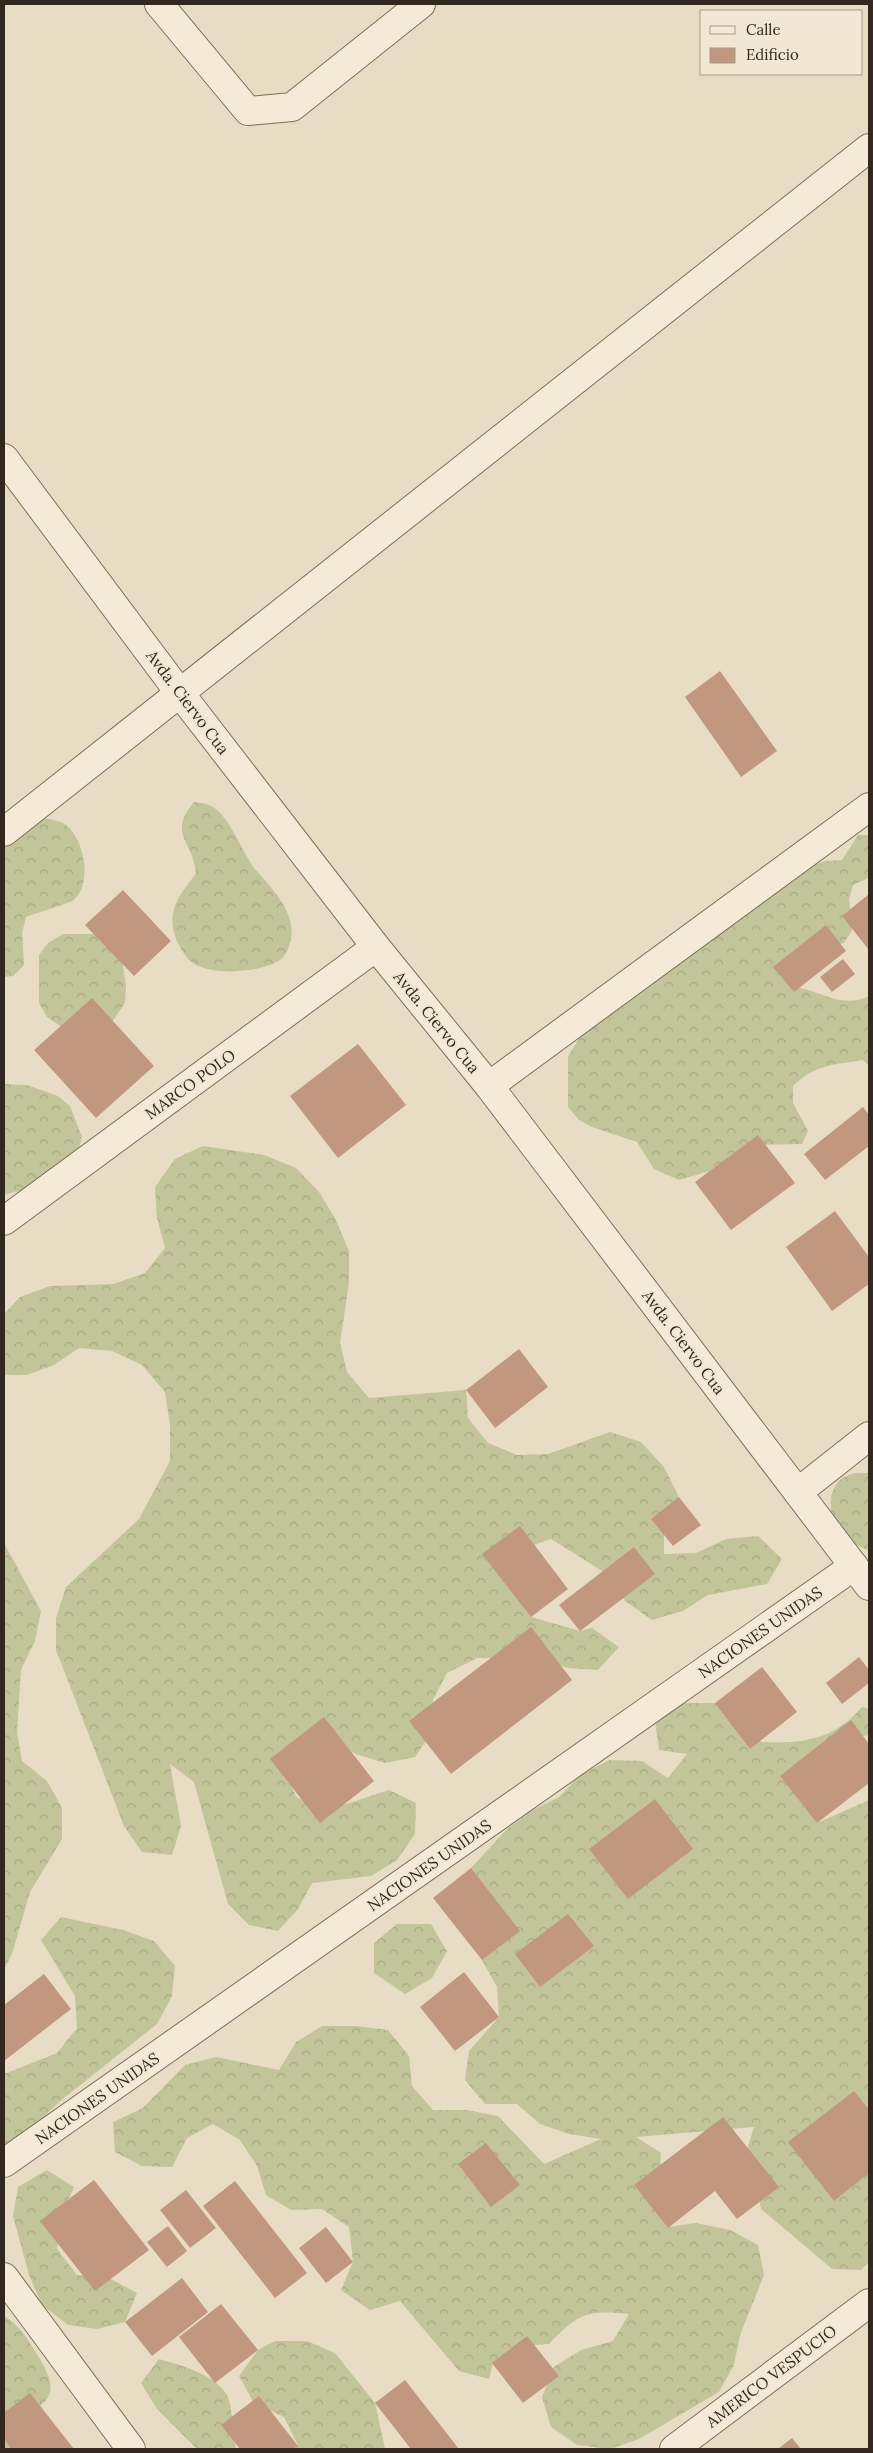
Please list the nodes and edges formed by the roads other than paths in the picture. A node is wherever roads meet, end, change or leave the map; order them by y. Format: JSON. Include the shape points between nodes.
{"nodes":[{"id":1,"x":159,"y":4,"type":"edge"},
{"id":2,"x":420,"y":4,"type":"edge"},
{"id":3,"x":869,"y":148,"type":"edge"},
{"id":4,"x":4,"y":458,"type":"edge"},
{"id":5,"x":180,"y":692,"type":"junction"},
{"id":6,"x":869,"y":807,"type":"edge"},
{"id":7,"x":4,"y":832,"type":"edge"},
{"id":8,"x":376,"y":947,"type":"junction"},
{"id":9,"x":489,"y":1086,"type":"junction"},
{"id":10,"x":4,"y":1222,"type":"edge"},
{"id":11,"x":869,"y":1436,"type":"edge"},
{"id":12,"x":798,"y":1492,"type":"junction"},
{"id":13,"x":862,"y":1576,"type":"edge"},
{"id":14,"x":4,"y":2164,"type":"edge"},
{"id":15,"x":4,"y":2277,"type":"edge"},
{"id":16,"x":869,"y":2303,"type":"edge"},
{"id":17,"x":131,"y":2449,"type":"edge"},
{"id":18,"x":674,"y":2449,"type":"edge"}],
"edges":[{"from":1,"to":2,"type":"street","via":[[248,111],[292,107]]},
{"from":3,"to":5,"type":"street"},
{"from":4,"to":5,"type":"street","name":"Avda. Ciervo Cua"},
{"from":5,"to":7,"type":"street"},
{"from":5,"to":8,"type":"street","name":"Avda. Ciervo Cua"},
{"from":6,"to":9,"type":"street"},
{"from":8,"to":9,"type":"street","name":"Avda. Ciervo Cua"},
{"from":8,"to":10,"type":"street","name":"MARCO POLO"},
{"from":9,"to":12,"type":"street","name":"Avda. Ciervo Cua"},
{"from":11,"to":12,"type":"street"},
{"from":12,"to":13,"type":"street","name":"Avda. Ciervo Cua"},
{"from":13,"to":14,"type":"street","name":"NACIONES UNIDAS"},
{"from":15,"to":17,"type":"street"},
{"from":16,"to":18,"type":"street","name":"AMERICO VESPUCIO"}]}
